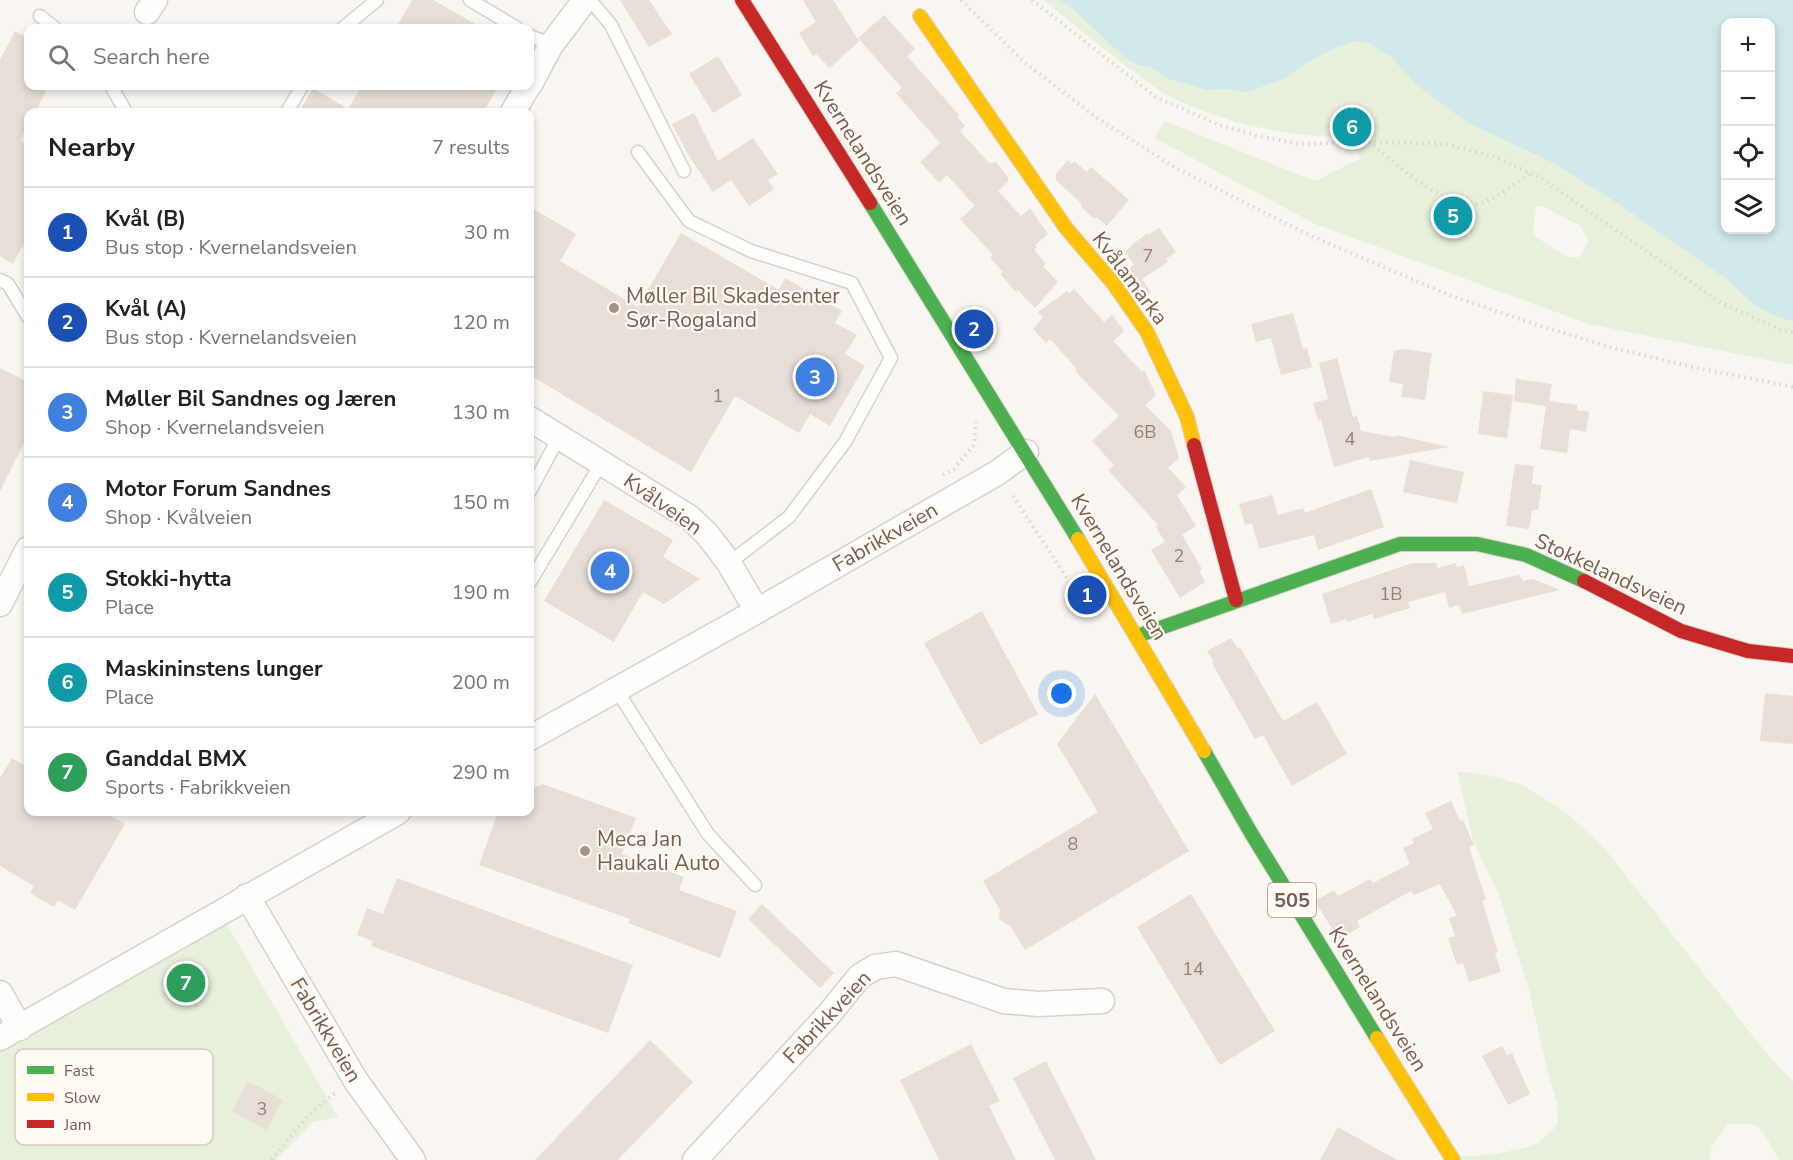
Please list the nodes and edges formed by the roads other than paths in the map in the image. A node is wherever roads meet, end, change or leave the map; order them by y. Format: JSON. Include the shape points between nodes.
{"nodes":[{"id":1,"x":377,"y":0,"type":"edge"},
{"id":2,"x":470,"y":0,"type":"edge"},
{"id":3,"x":585,"y":0,"type":"edge"},
{"id":4,"x":590,"y":0,"type":"edge"},
{"id":5,"x":742,"y":0,"type":"edge"},
{"id":6,"x":40,"y":15,"type":"dead end"},
{"id":7,"x":920,"y":15,"type":"dead end"},
{"id":8,"x":50,"y":24,"type":"edge"},
{"id":9,"x":348,"y":24,"type":"edge"},
{"id":10,"x":510,"y":24,"type":"edge"},
{"id":11,"x":540,"y":41,"type":"edge"},
{"id":12,"x":534,"y":65,"type":"edge"},
{"id":13,"x":113,"y":90,"type":"edge"},
{"id":14,"x":300,"y":90,"type":"edge"},
{"id":15,"x":526,"y":90,"type":"edge"},
{"id":16,"x":124,"y":108,"type":"edge"},
{"id":17,"x":288,"y":108,"type":"edge"},
{"id":18,"x":515,"y":108,"type":"edge"},
{"id":19,"x":638,"y":152,"type":"dead end"},
{"id":20,"x":684,"y":171,"type":"dead end"},
{"id":21,"x":0,"y":280,"type":"edge"},
{"id":22,"x":24,"y":310,"type":"edge"},
{"id":23,"x":534,"y":421,"type":"edge"},
{"id":24,"x":559,"y":437,"type":"junction"},
{"id":25,"x":1026,"y":452,"type":"junction"},
{"id":26,"x":602,"y":462,"type":"junction"},
{"id":27,"x":534,"y":484,"type":"edge"},
{"id":28,"x":24,"y":557,"type":"edge"},
{"id":29,"x":729,"y":563,"type":"junction"},
{"id":30,"x":534,"y":575,"type":"edge"},
{"id":31,"x":1236,"y":600,"type":"junction"},
{"id":32,"x":0,"y":604,"type":"edge"},
{"id":33,"x":757,"y":611,"type":"junction"},
{"id":34,"x":1137,"y":636,"type":"junction"},
{"id":35,"x":1793,"y":656,"type":"edge"},
{"id":36,"x":616,"y":689,"type":"junction"},
{"id":37,"x":534,"y":736,"type":"edge"},
{"id":38,"x":391,"y":816,"type":"edge"},
{"id":39,"x":755,"y":885,"type":"dead end"},
{"id":40,"x":247,"y":896,"type":"junction"},
{"id":41,"x":0,"y":993,"type":"edge"},
{"id":42,"x":1102,"y":1001,"type":"dead end"},
{"id":43,"x":10,"y":1033,"type":"edge"},
{"id":44,"x":700,"y":1158,"type":"edge"},
{"id":45,"x":413,"y":1160,"type":"edge"},
{"id":46,"x":1453,"y":1160,"type":"edge"}],
"edges":[{"from":1,"to":9,"type":"lane"},
{"from":2,"to":10,"type":"lane"},
{"from":3,"to":11,"type":"street"},
{"from":4,"to":20,"type":"lane","via":[[611,25]]},
{"from":5,"to":25,"type":"street","name":"Kvernelandsveien","number":"505"},
{"from":6,"to":8,"type":"lane"},
{"from":7,"to":31,"type":"street","name":"Kvålamarka","via":[[1066,228],[1113,283],[1147,332],[1187,417]]},
{"from":11,"to":12,"type":"street"},
{"from":13,"to":16,"type":"lane"},
{"from":14,"to":17,"type":"lane"},
{"from":15,"to":18,"type":"street"},
{"from":19,"to":29,"type":"lane","via":[[689,221],[751,251],[852,283],[891,358],[845,441],[789,517]]},
{"from":21,"to":22,"type":"lane","via":[[8,284]]},
{"from":23,"to":24,"type":"street","name":"Kvålveien"},
{"from":24,"to":26,"type":"street","name":"Kvålveien"},
{"from":24,"to":27,"type":"lane"},
{"from":25,"to":33,"type":"street","name":"Fabrikkveien","via":[[997,473]]},
{"from":25,"to":34,"type":"street","name":"Kvernelandsveien","number":"505"},
{"from":26,"to":29,"type":"street","name":"Kvålveien","via":[[689,516]]},
{"from":26,"to":30,"type":"lane","name":"Kvålveien"},
{"from":28,"to":32,"type":"street"},
{"from":29,"to":33,"type":"street","name":"Kvålveien"},
{"from":31,"to":34,"type":"street","name":"Stokkelandsveien"},
{"from":31,"to":35,"type":"street","name":"Stokkelandsveien","via":[[1400,544],[1477,544],[1526,555],[1681,632],[1748,651]]},
{"from":33,"to":36,"type":"street","name":"Fabrikkveien"},
{"from":34,"to":46,"type":"street","name":"Kvernelandsveien","number":"505","via":[[1251,832]]},
{"from":36,"to":37,"type":"street","name":"Fabrikkveien"},
{"from":36,"to":39,"type":"lane","via":[[708,834]]},
{"from":38,"to":40,"type":"street"},
{"from":40,"to":43,"type":"street"},
{"from":40,"to":45,"type":"street","name":"Fabrikkveien","via":[[356,1081]]},
{"from":41,"to":43,"type":"street"},
{"from":42,"to":44,"type":"street","name":"Fabrikkveien","via":[[1004,1001],[896,964],[875,967],[859,977]]}]}
